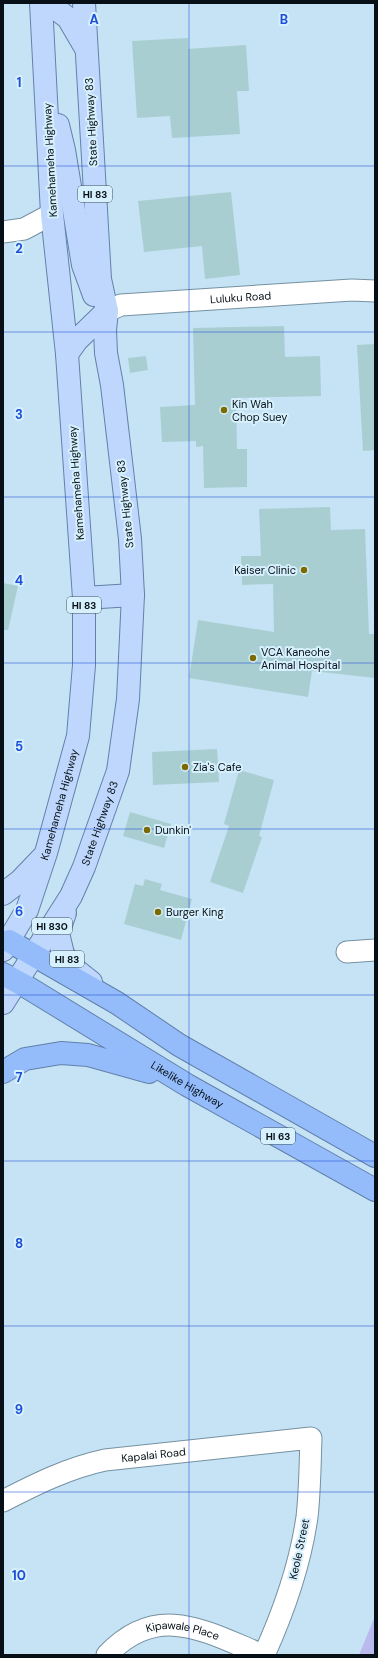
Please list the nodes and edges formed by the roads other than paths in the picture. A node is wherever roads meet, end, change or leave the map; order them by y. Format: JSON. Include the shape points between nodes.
{"nodes":[{"id":1,"x":41,"y":3,"type":"edge"},
{"id":2,"x":48,"y":3,"type":"edge"},
{"id":3,"x":84,"y":3,"type":"edge"},
{"id":4,"x":87,"y":52,"type":"junction"},
{"id":5,"x":46,"y":78,"type":"junction"},
{"id":6,"x":52,"y":214,"type":"junction"},
{"id":7,"x":3,"y":232,"type":"edge"},
{"id":8,"x":375,"y":291,"type":"edge"},
{"id":9,"x":107,"y":311,"type":"junction"},
{"id":10,"x":67,"y":354,"type":"junction"},
{"id":11,"x":133,"y":595,"type":"junction"},
{"id":12,"x":84,"y":598,"type":"junction"},
{"id":13,"x":46,"y":853,"type":"junction"},
{"id":14,"x":3,"y":894,"type":"edge"},
{"id":15,"x":71,"y":896,"type":"junction"},
{"id":16,"x":5,"y":943,"type":"edge"},
{"id":17,"x":375,"y":950,"type":"edge"},
{"id":18,"x":347,"y":952,"type":"dead end"},
{"id":19,"x":33,"y":956,"type":"junction"},
{"id":20,"x":9,"y":978,"type":"edge"},
{"id":21,"x":117,"y":1003,"type":"junction"},
{"id":22,"x":3,"y":1004,"type":"edge"},
{"id":23,"x":3,"y":1072,"type":"edge"},
{"id":24,"x":180,"y":1081,"type":"junction"},
{"id":25,"x":375,"y":1156,"type":"edge"},
{"id":26,"x":375,"y":1190,"type":"edge"},
{"id":27,"x":312,"y":1438,"type":"joint"},
{"id":28,"x":3,"y":1501,"type":"edge"},
{"id":29,"x":107,"y":1655,"type":"edge"},
{"id":30,"x":264,"y":1655,"type":"edge"}],
"edges":[{"from":1,"to":5,"type":"main road","name":"Kamehameha Highway","number":"HI 83"},
{"from":2,"to":4,"type":"main road","via":[[68,18]]},
{"from":3,"to":4,"type":"main road","name":"State Highway 83","number":"HI 83"},
{"from":4,"to":9,"type":"main road","name":"State Highway 83","number":"HI 83","via":[[100,279]]},
{"from":5,"to":6,"type":"main road","name":"Kamehameha Highway","number":"HI 83"},
{"from":5,"to":9,"type":"main road","via":[[64,150],[83,265],[95,299]]},
{"from":6,"to":7,"type":"street","via":[[24,229]]},
{"from":6,"to":10,"type":"main road","name":"Kamehameha Highway","number":"HI 83"},
{"from":8,"to":9,"type":"street","name":"Luluku Road","via":[[352,290],[121,305]]},
{"from":9,"to":10,"type":"main road"},
{"from":9,"to":11,"type":"main road","name":"State Highway 83","number":"HI 83","via":[[106,353],[130,539]]},
{"from":10,"to":12,"type":"main road","name":"Kamehameha Highway","number":"HI 83"},
{"from":11,"to":12,"type":"main road"},
{"from":11,"to":15,"type":"main road","name":"State Highway 83","number":"HI 83","via":[[128,699],[118,771]]},
{"from":12,"to":13,"type":"main road","name":"Kamehameha Highway","number":"HI 83","via":[[84,665],[78,736]]},
{"from":13,"to":14,"type":"main road","via":[[20,881]]},
{"from":13,"to":16,"type":"main road","name":"Kamehameha Highway","number":"HI 83","via":[[27,910]]},
{"from":15,"to":19,"type":"main road","name":"State Highway 83","number":"HI 830"},
{"from":15,"to":21,"type":"main road","number":"HI 83","via":[[58,933],[62,954],[71,966]]},
{"from":16,"to":19,"type":"highway","number":"HI 63"},
{"from":17,"to":18,"type":"street"},
{"from":19,"to":20,"type":"main road","name":"State Highway 83","number":"HI 830"},
{"from":19,"to":21,"type":"highway","number":"HI 63"},
{"from":20,"to":22,"type":"main road","number":"HI 830"},
{"from":20,"to":24,"type":"highway","name":"Likelike Highway","number":"HI 63"},
{"from":21,"to":25,"type":"highway","number":"HI 63","via":[[179,1045]]},
{"from":23,"to":24,"type":"highway","via":[[25,1059],[47,1054],[74,1053],[119,1062]]},
{"from":24,"to":26,"type":"highway","name":"Likelike Highway","number":"HI 63"},
{"from":27,"to":28,"type":"street","name":"Kapalai Road","via":[[105,1460],[52,1476]]},
{"from":27,"to":30,"type":"street","name":"Keole Street","via":[[309,1493],[302,1541],[291,1587]]},
{"from":29,"to":30,"type":"street","name":"Kipawale Place","via":[[125,1638],[137,1632],[175,1624],[201,1629]]}]}
